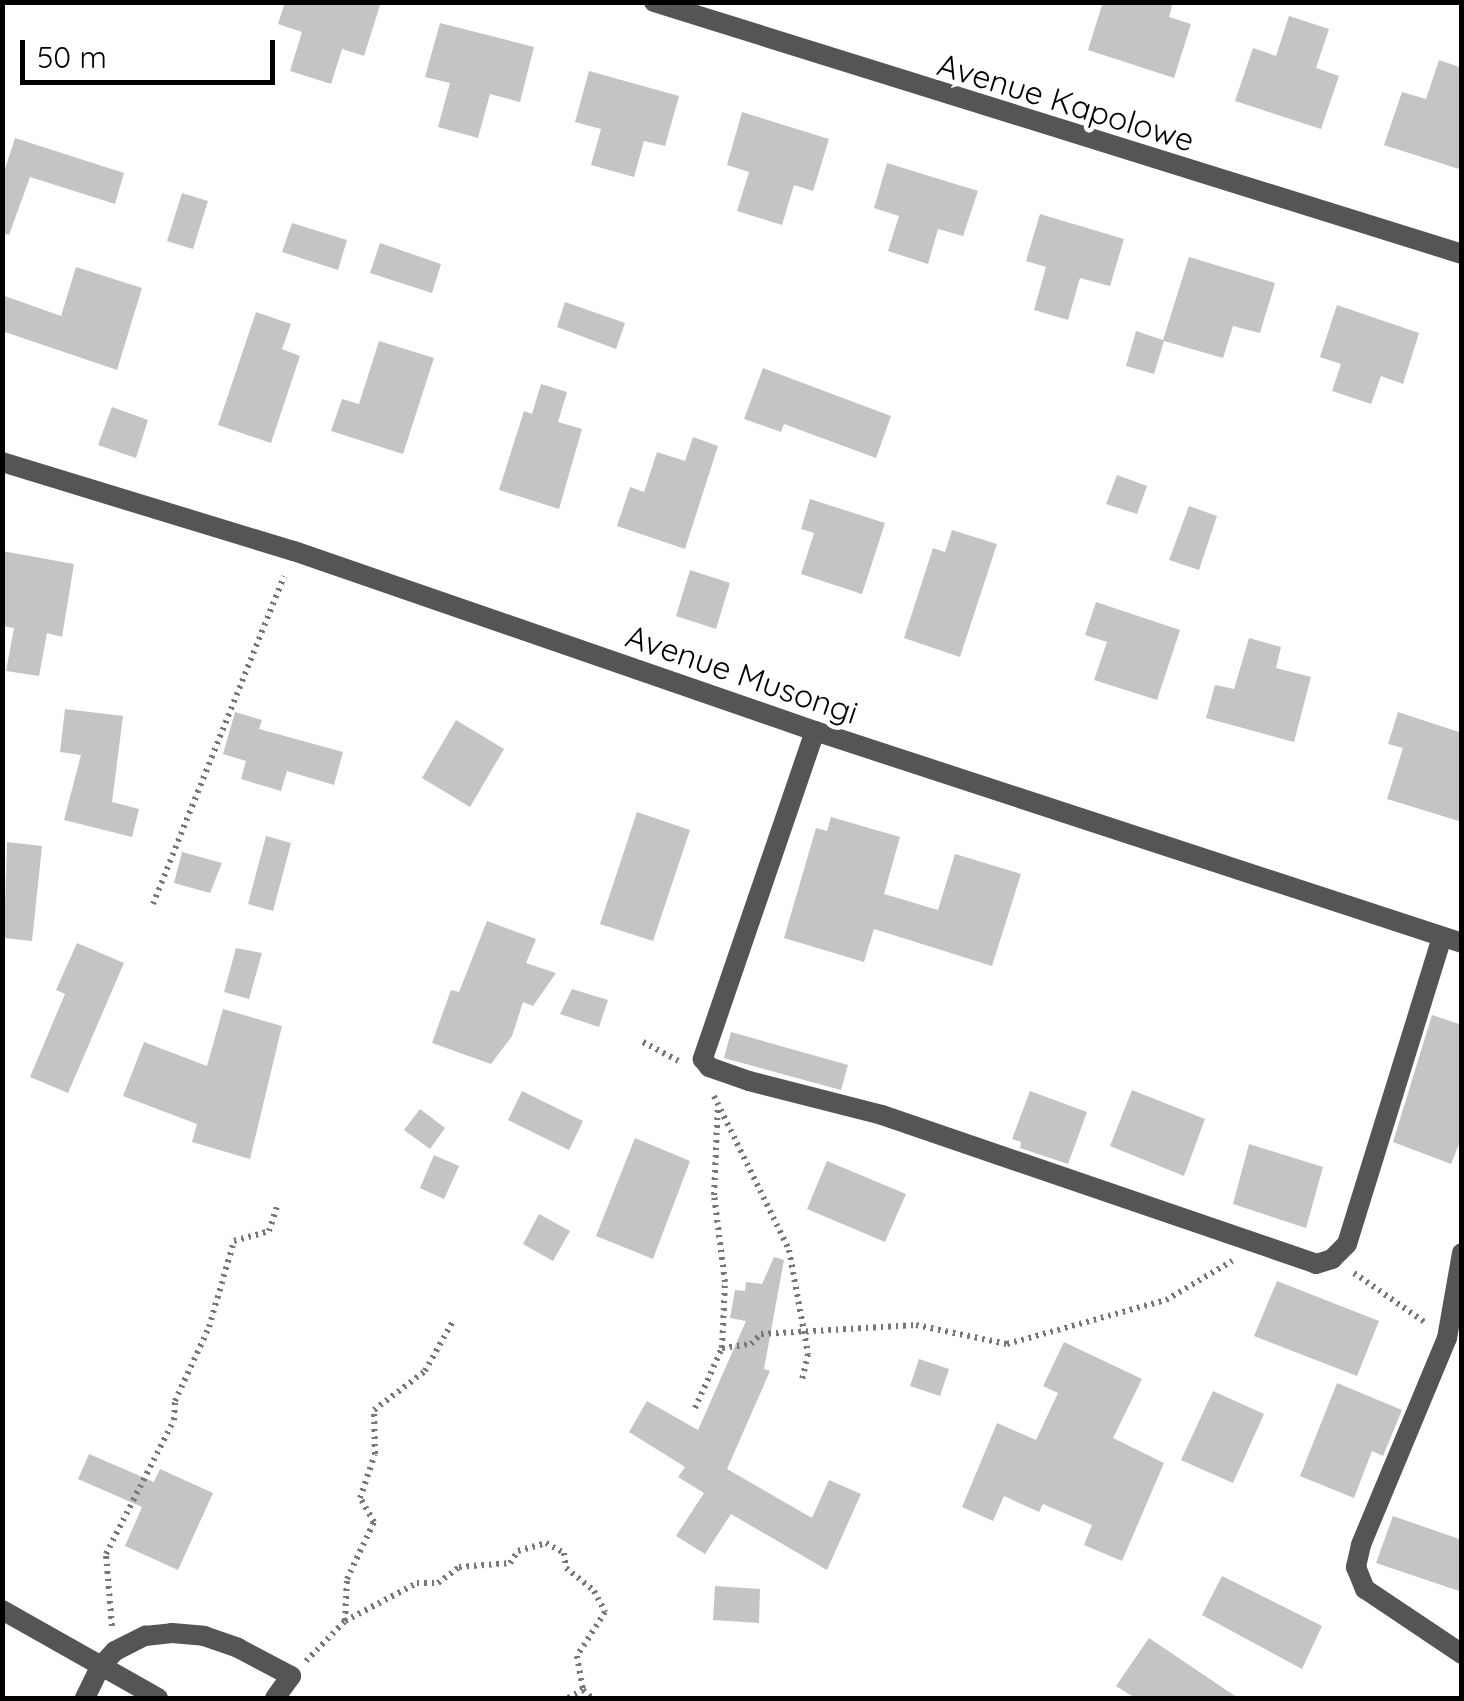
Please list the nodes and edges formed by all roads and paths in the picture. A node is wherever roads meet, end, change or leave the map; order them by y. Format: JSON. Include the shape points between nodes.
{"nodes":[{"id":1,"x":654,"y":2,"type":"edge"},
{"id":2,"x":1462,"y":254,"type":"edge"},
{"id":3,"x":2,"y":462,"type":"edge"},
{"id":4,"x":294,"y":552,"type":"junction"},
{"id":5,"x":816,"y":731,"type":"junction"},
{"id":6,"x":152,"y":904,"type":"dead end"},
{"id":7,"x":1452,"y":940,"type":"edge"},
{"id":8,"x":718,"y":1104,"type":"dead end"},
{"id":9,"x":734,"y":1130,"type":"dead end"},
{"id":10,"x":277,"y":1207,"type":"dead end"},
{"id":11,"x":1260,"y":1244,"type":"junction"},
{"id":12,"x":1462,"y":1253,"type":"edge"},
{"id":13,"x":1332,"y":1258,"type":"junction"},
{"id":14,"x":1457,"y":1304,"type":"edge"},
{"id":15,"x":453,"y":1321,"type":"dead end"},
{"id":16,"x":804,"y":1332,"type":"junction"},
{"id":17,"x":1447,"y":1338,"type":"junction"},
{"id":18,"x":722,"y":1348,"type":"junction"},
{"id":19,"x":802,"y":1380,"type":"dead end"},
{"id":20,"x":695,"y":1408,"type":"dead end"},
{"id":21,"x":2,"y":1610,"type":"edge"},
{"id":22,"x":345,"y":1621,"type":"junction"},
{"id":23,"x":114,"y":1651,"type":"junction"},
{"id":24,"x":1462,"y":1654,"type":"edge"},
{"id":25,"x":100,"y":1667,"type":"junction"},
{"id":26,"x":291,"y":1676,"type":"junction"},
{"id":27,"x":583,"y":1690,"type":"junction"},
{"id":28,"x":85,"y":1698,"type":"edge"},
{"id":29,"x":158,"y":1698,"type":"edge"},
{"id":30,"x":275,"y":1698,"type":"edge"},
{"id":31,"x":568,"y":1698,"type":"edge"},
{"id":32,"x":592,"y":1698,"type":"edge"}],
"edges":[{"from":1,"to":2,"type":"street","name":"Avenue Kapolowe"},
{"from":3,"to":4,"type":"street","name":"Avenue Musongi"},
{"from":4,"to":5,"type":"street","name":"Avenue Musongi"},
{"from":4,"to":6,"type":"path"},
{"from":5,"to":7,"type":"street","name":"Avenue Musongi"},
{"from":5,"to":11,"type":"street","via":[[706,1046],[709,1067],[882,1115]]},
{"from":7,"to":13,"type":"street","via":[[1347,1244]]},
{"from":8,"to":18,"type":"path","via":[[714,1195],[725,1282]]},
{"from":9,"to":16,"type":"path","via":[[788,1250]]},
{"from":10,"to":23,"type":"path","via":[[268,1231],[234,1242],[209,1326],[175,1400],[174,1420],[106,1554]]},
{"from":11,"to":13,"type":"street","via":[[1316,1264]]},
{"from":11,"to":16,"type":"path","via":[[1166,1300],[1007,1344],[916,1325]]},
{"from":12,"to":14,"type":"street"},
{"from":13,"to":17,"type":"path"},
{"from":14,"to":17,"type":"street"},
{"from":15,"to":22,"type":"path","via":[[424,1371],[374,1410],[375,1454],[360,1498],[374,1522],[347,1579]]},
{"from":16,"to":18,"type":"path","via":[[760,1334],[750,1344]]},
{"from":16,"to":19,"type":"path"},
{"from":17,"to":24,"type":"street","via":[[1356,1567],[1366,1589]]},
{"from":18,"to":20,"type":"path"},
{"from":21,"to":25,"type":"street"},
{"from":22,"to":26,"type":"path"},
{"from":22,"to":27,"type":"path","via":[[416,1583],[438,1583],[458,1567],[510,1563],[518,1551],[546,1543],[564,1553],[566,1568],[594,1591],[605,1612],[577,1656]]},
{"from":23,"to":25,"type":"street"},
{"from":23,"to":26,"type":"street","via":[[145,1636],[204,1636]]},
{"from":25,"to":28,"type":"street"},
{"from":25,"to":29,"type":"street"},
{"from":26,"to":30,"type":"street"},
{"from":27,"to":31,"type":"path"},
{"from":27,"to":32,"type":"path"}]}
